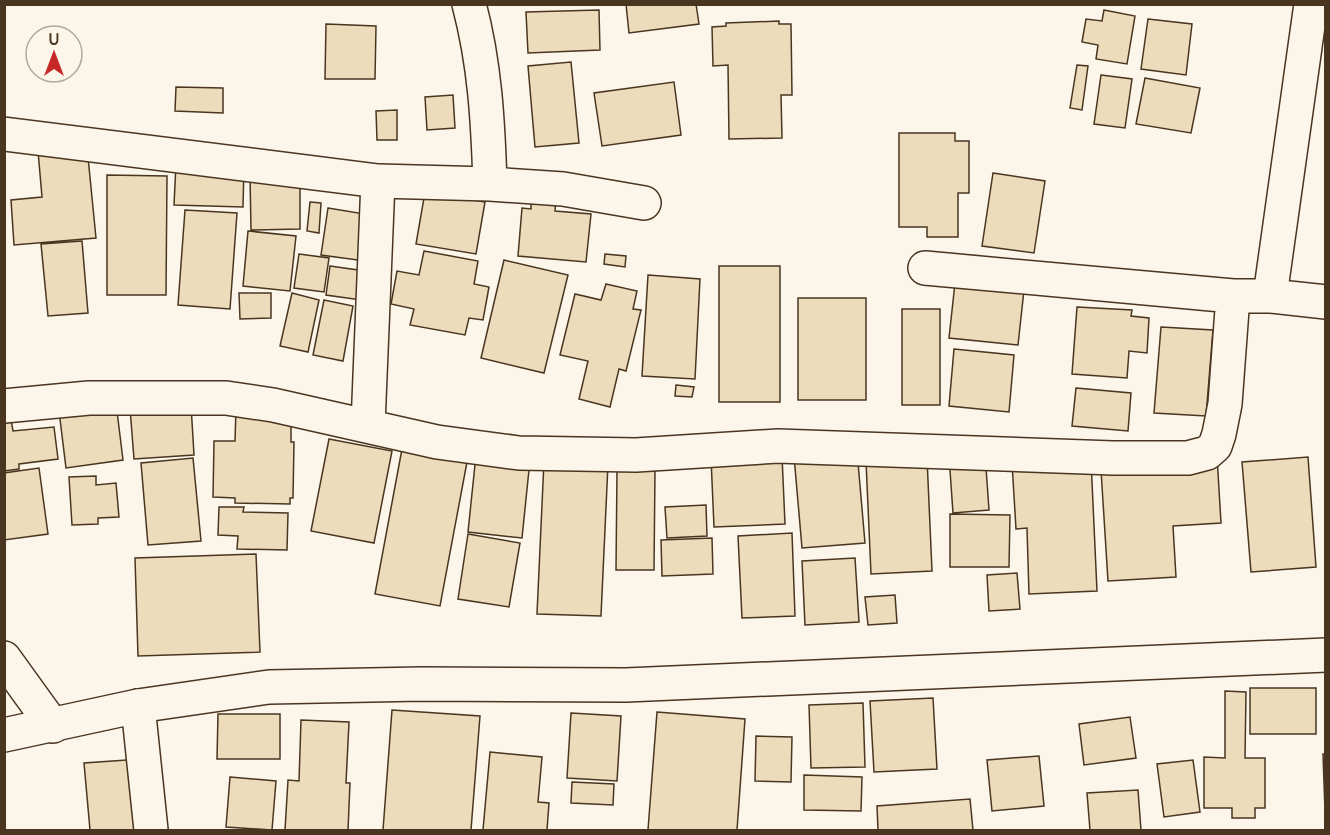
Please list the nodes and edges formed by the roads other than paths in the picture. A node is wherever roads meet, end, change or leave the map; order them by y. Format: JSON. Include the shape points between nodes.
{"nodes":[{"id":1,"x":469,"y":4,"type":"edge"},
{"id":2,"x":1311,"y":4,"type":"edge"},
{"id":3,"x":4,"y":134,"type":"edge"},
{"id":4,"x":378,"y":181,"type":"junction"},
{"id":5,"x":490,"y":184,"type":"junction"},
{"id":6,"x":644,"y":203,"type":"dead end"},
{"id":7,"x":924,"y":268,"type":"dead end"},
{"id":8,"x":1233,"y":296,"type":"junction"},
{"id":9,"x":1270,"y":296,"type":"junction"},
{"id":10,"x":1326,"y":302,"type":"edge"},
{"id":11,"x":4,"y":406,"type":"edge"},
{"id":12,"x":368,"y":425,"type":"junction"},
{"id":13,"x":1326,"y":655,"type":"edge"},
{"id":14,"x":4,"y":658,"type":"edge"},
{"id":15,"x":138,"y":706,"type":"junction"},
{"id":16,"x":53,"y":726,"type":"junction"},
{"id":17,"x":4,"y":735,"type":"edge"},
{"id":18,"x":151,"y":831,"type":"edge"}],
"edges":[{"from":1,"to":5,"type":"main road","via":[[479,43],[488,111]]},
{"from":2,"to":9,"type":"main road"},
{"from":3,"to":4,"type":"main road"},
{"from":4,"to":5,"type":"main road"},
{"from":4,"to":12,"type":"main road"},
{"from":5,"to":6,"type":"main road","via":[[562,189]]},
{"from":7,"to":8,"type":"main road"},
{"from":8,"to":9,"type":"main road"},
{"from":8,"to":12,"type":"main road","via":[[1219,434],[1215,446],[1207,453],[1188,458],[778,446],[636,455],[519,453],[437,442]]},
{"from":9,"to":10,"type":"main road"},
{"from":11,"to":12,"type":"main road","via":[[89,398],[226,398]]},
{"from":13,"to":15,"type":"main road","via":[[626,686],[269,687]]},
{"from":14,"to":16,"type":"main road"},
{"from":15,"to":16,"type":"main road"},
{"from":15,"to":18,"type":"main road"},
{"from":16,"to":17,"type":"main road"}]}
